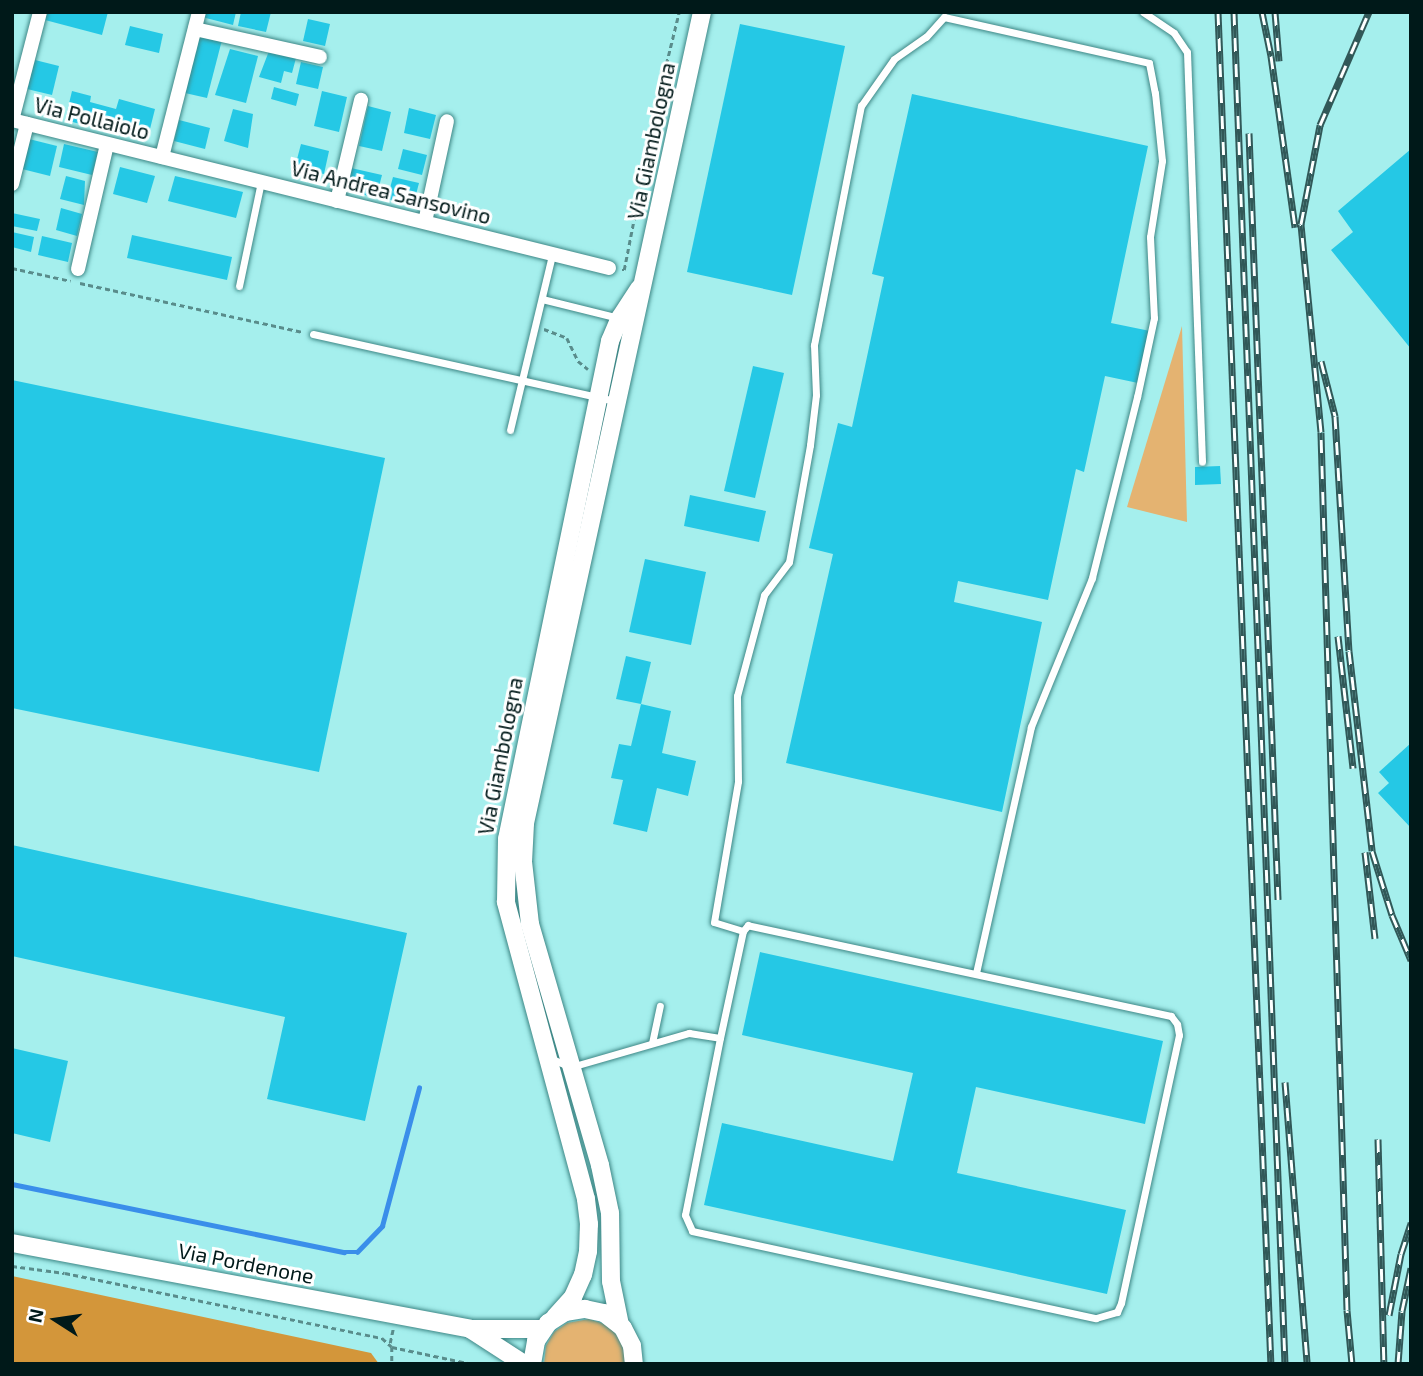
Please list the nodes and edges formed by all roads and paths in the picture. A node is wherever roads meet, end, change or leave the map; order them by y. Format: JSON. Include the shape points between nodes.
{"nodes":[{"id":1,"x":40,"y":12,"type":"edge"},
{"id":2,"x":199,"y":12,"type":"edge"},
{"id":3,"x":679,"y":12,"type":"edge"},
{"id":4,"x":702,"y":12,"type":"edge"},
{"id":5,"x":1143,"y":12,"type":"edge"},
{"id":6,"x":195,"y":29,"type":"junction"},
{"id":7,"x":320,"y":57,"type":"dead end"},
{"id":8,"x":361,"y":100,"type":"dead end"},
{"id":9,"x":12,"y":120,"type":"edge"},
{"id":10,"x":447,"y":121,"type":"dead end"},
{"id":11,"x":27,"y":124,"type":"junction"},
{"id":12,"x":107,"y":144,"type":"junction"},
{"id":13,"x":162,"y":158,"type":"junction"},
{"id":14,"x":261,"y":182,"type":"junction"},
{"id":15,"x":12,"y":184,"type":"edge"},
{"id":16,"x":337,"y":201,"type":"junction"},
{"id":17,"x":425,"y":222,"type":"junction"},
{"id":18,"x":553,"y":254,"type":"junction"},
{"id":19,"x":12,"y":268,"type":"edge"},
{"id":20,"x":609,"y":268,"type":"joint"},
{"id":21,"x":78,"y":269,"type":"dead end"},
{"id":22,"x":645,"y":280,"type":"junction"},
{"id":23,"x":239,"y":286,"type":"dead end"},
{"id":24,"x":542,"y":299,"type":"junction"},
{"id":25,"x":620,"y":318,"type":"junction"},
{"id":26,"x":544,"y":329,"type":"dead end"},
{"id":27,"x":313,"y":334,"type":"joint"},
{"id":28,"x":595,"y":371,"type":"dead end"},
{"id":29,"x":522,"y":380,"type":"junction"},
{"id":30,"x":605,"y":399,"type":"junction"},
{"id":31,"x":510,"y":430,"type":"dead end"},
{"id":32,"x":1202,"y":462,"type":"dead end"},
{"id":33,"x":578,"y":522,"type":"junction"},
{"id":34,"x":561,"y":663,"type":"junction"},
{"id":35,"x":743,"y":931,"type":"junction"},
{"id":36,"x":976,"y":973,"type":"junction"},
{"id":37,"x":660,"y":1006,"type":"dead end"},
{"id":38,"x":720,"y":1038,"type":"junction"},
{"id":39,"x":652,"y":1043,"type":"junction"},
{"id":40,"x":546,"y":1057,"type":"junction"},
{"id":41,"x":571,"y":1067,"type":"junction"},
{"id":42,"x":12,"y":1243,"type":"edge"},
{"id":43,"x":12,"y":1266,"type":"edge"},
{"id":44,"x":549,"y":1323,"type":"junction"},
{"id":45,"x":620,"y":1325,"type":"junction"},
{"id":46,"x":470,"y":1329,"type":"junction"},
{"id":47,"x":392,"y":1347,"type":"junction"},
{"id":48,"x":392,"y":1364,"type":"edge"},
{"id":49,"x":472,"y":1364,"type":"edge"},
{"id":50,"x":524,"y":1364,"type":"edge"},
{"id":51,"x":533,"y":1364,"type":"edge"},
{"id":52,"x":634,"y":1364,"type":"edge"}],
"edges":[{"from":1,"to":9,"type":"street"},
{"from":2,"to":6,"type":"street"},
{"from":3,"to":20,"type":"path","via":[[624,270]]},
{"from":4,"to":22,"type":"street","name":"Via Giambologna"},
{"from":5,"to":32,"type":"lane","via":[[1174,33],[1187,52]]},
{"from":6,"to":7,"type":"street"},
{"from":6,"to":13,"type":"street"},
{"from":8,"to":16,"type":"street"},
{"from":9,"to":11,"type":"street","name":"Via Pollaiolo"},
{"from":10,"to":17,"type":"street"},
{"from":11,"to":12,"type":"street","name":"Via Pollaiolo"},
{"from":11,"to":15,"type":"street"},
{"from":12,"to":13,"type":"street","name":"Via Pollaiolo"},
{"from":12,"to":21,"type":"street"},
{"from":13,"to":14,"type":"street","name":"Via Andrea Sansovino"},
{"from":14,"to":16,"type":"street","name":"Via Andrea Sansovino"},
{"from":14,"to":23,"type":"lane"},
{"from":16,"to":17,"type":"street","name":"Via Andrea Sansovino"},
{"from":17,"to":18,"type":"street","name":"Via Andrea Sansovino"},
{"from":18,"to":20,"type":"street","name":"Via Andrea Sansovino"},
{"from":18,"to":24,"type":"lane"},
{"from":19,"to":27,"type":"path"},
{"from":22,"to":25,"type":"street","name":"Via Giambologna"},
{"from":22,"to":34,"type":"street","name":"Via Giambologna"},
{"from":24,"to":25,"type":"lane"},
{"from":24,"to":29,"type":"lane"},
{"from":25,"to":30,"type":"street","name":"Via Giambologna","via":[[610,341]]},
{"from":26,"to":28,"type":"path","via":[[567,338],[578,361]]},
{"from":27,"to":29,"type":"lane"},
{"from":29,"to":30,"type":"lane"},
{"from":29,"to":31,"type":"lane"},
{"from":30,"to":33,"type":"street","name":"Via Giambologna"},
{"from":33,"to":34,"type":"street","name":"Via Giambologna","via":[[562,624]]},
{"from":33,"to":40,"type":"street","name":"Via Giambologna","via":[[510,814],[505,867],[514,941]]},
{"from":34,"to":41,"type":"street","name":"Via Giambologna","via":[[526,823],[523,863],[530,924]]},
{"from":35,"to":36,"type":"lane","via":[[753,926]]},
{"from":35,"to":36,"type":"lane","via":[[714,922],[738,781],[737,696],[764,595],[789,562],[816,395],[814,345],[861,106],[894,59],[926,37],[944,17],[1149,64],[1161,161],[1150,237],[1154,318],[1137,397],[1092,578],[1031,727]]},
{"from":35,"to":38,"type":"lane"},
{"from":36,"to":38,"type":"lane","via":[[1163,1012],[1177,1024],[1179,1035],[1121,1304],[1111,1317],[1096,1318],[692,1231],[686,1204]]},
{"from":37,"to":39,"type":"lane"},
{"from":38,"to":39,"type":"lane","via":[[689,1033]]},
{"from":39,"to":41,"type":"lane"},
{"from":40,"to":41,"type":"lane"},
{"from":40,"to":44,"type":"street","name":"Via Giambologna","via":[[589,1224],[583,1276],[573,1297]]},
{"from":41,"to":45,"type":"street","name":"Via Giambologna","via":[[610,1213],[611,1280]]},
{"from":42,"to":46,"type":"street","name":"Via Pordenone"},
{"from":43,"to":47,"type":"path","via":[[369,1335]]},
{"from":44,"to":45,"type":"street","name":"Via Pordenone","via":[[569,1311],[589,1309]]},
{"from":44,"to":46,"type":"street","name":"Via Pordenone"},
{"from":44,"to":51,"type":"street","via":[[534,1347]]},
{"from":45,"to":52,"type":"street","name":"Via Giambologna","via":[[632,1346]]},
{"from":46,"to":50,"type":"street","name":"Via Pordenone"},
{"from":47,"to":48,"type":"path"},
{"from":47,"to":49,"type":"path"}]}
